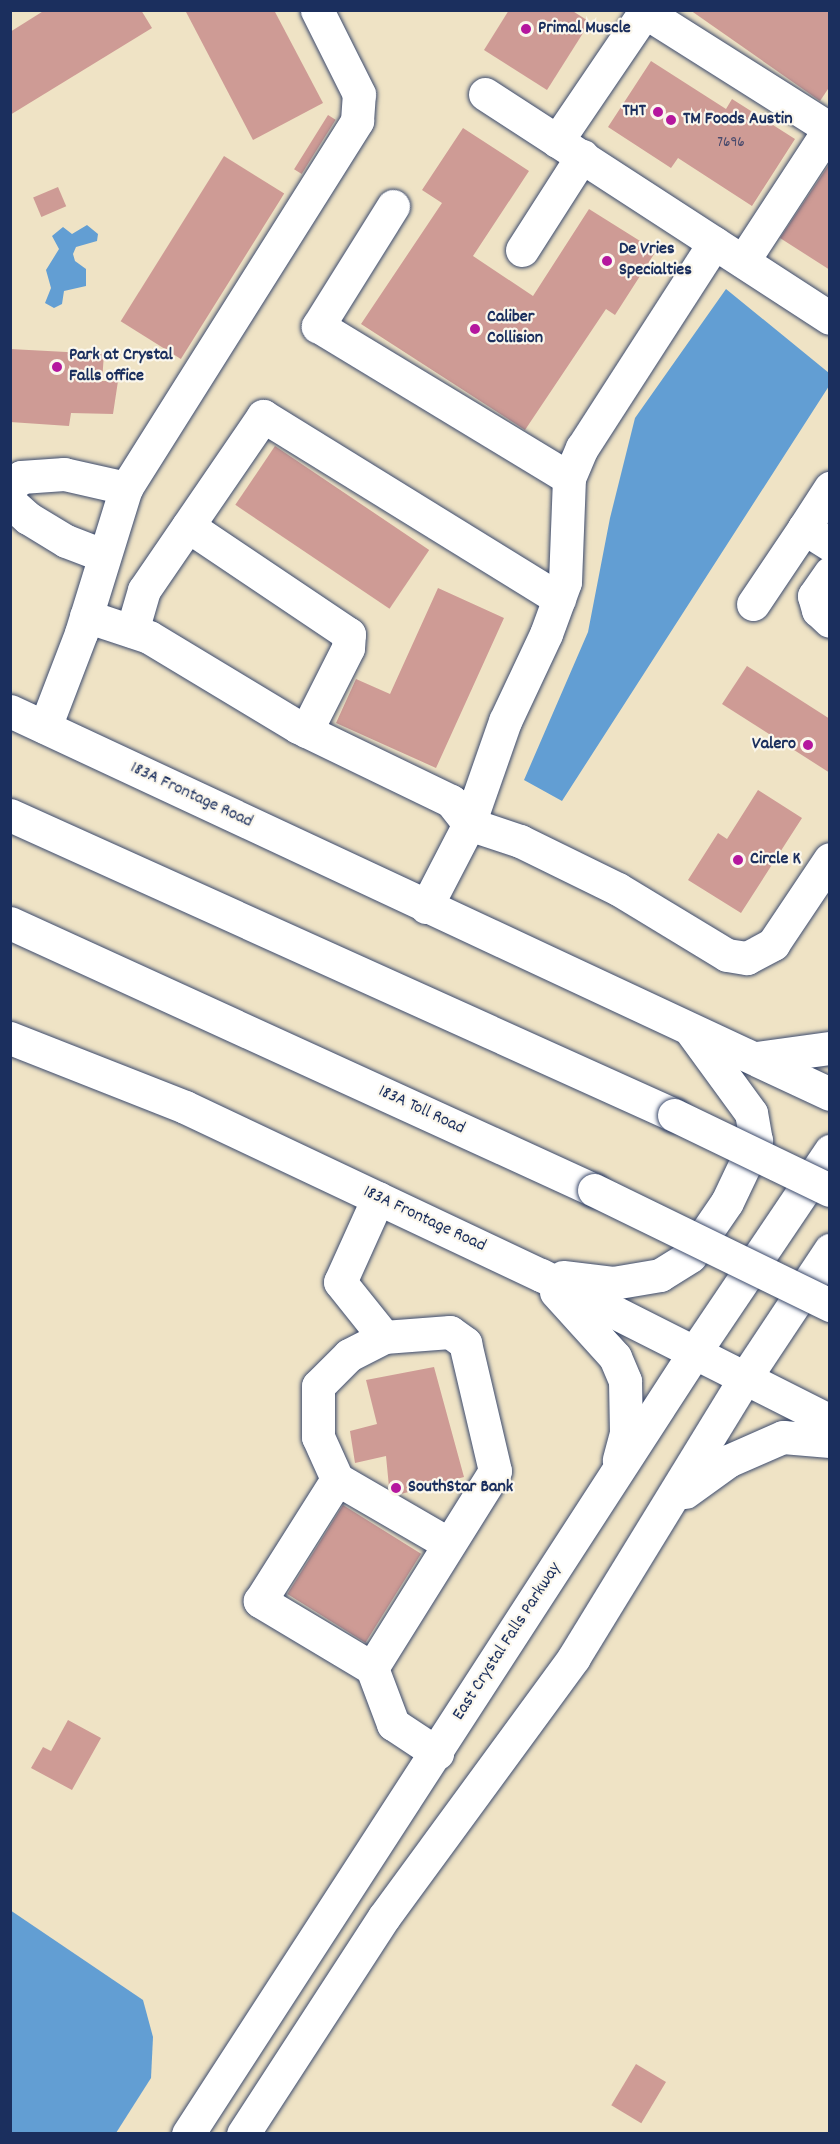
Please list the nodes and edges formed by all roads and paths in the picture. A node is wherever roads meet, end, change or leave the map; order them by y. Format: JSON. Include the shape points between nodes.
{"nodes":[{"id":1,"x":317,"y":10,"type":"edge"},
{"id":2,"x":644,"y":11,"type":"edge"},
{"id":3,"x":485,"y":93,"type":"dead end"},
{"id":4,"x":829,"y":130,"type":"edge"},
{"id":5,"x":569,"y":148,"type":"junction"},
{"id":6,"x":393,"y":206,"type":"dead end"},
{"id":7,"x":714,"y":243,"type":"junction"},
{"id":8,"x":522,"y":250,"type":"dead end"},
{"id":9,"x":743,"y":261,"type":"junction"},
{"id":10,"x":830,"y":318,"type":"edge"},
{"id":11,"x":568,"y":478,"type":"junction"},
{"id":12,"x":11,"y":486,"type":"edge"},
{"id":13,"x":126,"y":488,"type":"junction"},
{"id":14,"x":830,"y":488,"type":"edge"},
{"id":15,"x":10,"y":502,"type":"edge"},
{"id":16,"x":188,"y":526,"type":"junction"},
{"id":17,"x":817,"y":536,"type":"edge"},
{"id":18,"x":103,"y":555,"type":"junction"},
{"id":19,"x":830,"y":573,"type":"edge"},
{"id":20,"x":559,"y":599,"type":"junction"},
{"id":21,"x":753,"y":604,"type":"dead end"},
{"id":22,"x":86,"y":616,"type":"junction"},
{"id":23,"x":830,"y":621,"type":"edge"},
{"id":24,"x":132,"y":631,"type":"junction"},
{"id":25,"x":10,"y":711,"type":"edge"},
{"id":26,"x":45,"y":727,"type":"junction"},
{"id":27,"x":306,"y":731,"type":"junction"},
{"id":28,"x":10,"y":815,"type":"edge"},
{"id":29,"x":469,"y":824,"type":"junction"},
{"id":30,"x":830,"y":859,"type":"edge"},
{"id":31,"x":426,"y":907,"type":"junction"},
{"id":32,"x":10,"y":922,"type":"edge"},
{"id":33,"x":689,"y":1028,"type":"junction"},
{"id":34,"x":10,"y":1038,"type":"edge"},
{"id":35,"x":830,"y":1048,"type":"edge"},
{"id":36,"x":756,"y":1058,"type":"junction"},
{"id":37,"x":830,"y":1094,"type":"edge"},
{"id":38,"x":830,"y":1151,"type":"edge"},
{"id":39,"x":830,"y":1190,"type":"edge"},
{"id":40,"x":378,"y":1198,"type":"junction"},
{"id":41,"x":830,"y":1250,"type":"edge"},
{"id":42,"x":541,"y":1275,"type":"junction"},
{"id":43,"x":830,"y":1305,"type":"edge"},
{"id":44,"x":384,"y":1337,"type":"junction"},
{"id":45,"x":694,"y":1353,"type":"junction"},
{"id":46,"x":745,"y":1378,"type":"junction"},
{"id":47,"x":830,"y":1421,"type":"edge"},
{"id":48,"x":830,"y":1441,"type":"edge"},
{"id":49,"x":337,"y":1479,"type":"junction"},
{"id":50,"x":614,"y":1479,"type":"junction"},
{"id":51,"x":672,"y":1502,"type":"junction"},
{"id":52,"x":449,"y":1544,"type":"junction"},
{"id":53,"x":372,"y":1668,"type":"junction"},
{"id":54,"x":437,"y":1753,"type":"junction"},
{"id":55,"x":480,"y":1782,"type":"junction"},
{"id":56,"x":189,"y":2133,"type":"edge"},
{"id":57,"x":243,"y":2133,"type":"edge"}],
"edges":[{"from":1,"to":13,"type":"main road","via":[[359,94],[357,121]]},
{"from":2,"to":4,"type":"main road"},
{"from":2,"to":5,"type":"main road"},
{"from":3,"to":5,"type":"main road"},
{"from":4,"to":9,"type":"main road"},
{"from":5,"to":7,"type":"main road"},
{"from":5,"to":8,"type":"main road"},
{"from":6,"to":11,"type":"main road","via":[[318,326]]},
{"from":7,"to":9,"type":"main road"},
{"from":7,"to":11,"type":"main road","via":[[582,448]]},
{"from":9,"to":10,"type":"main road"},
{"from":11,"to":20,"type":"main road","via":[[566,582]]},
{"from":12,"to":13,"type":"main road","via":[[21,477],[64,474]]},
{"from":13,"to":18,"type":"main road"},
{"from":14,"to":17,"type":"main road"},
{"from":15,"to":18,"type":"main road","via":[[66,541]]},
{"from":16,"to":20,"type":"main road","via":[[263,416]]},
{"from":16,"to":24,"type":"main road","via":[[144,590]]},
{"from":16,"to":27,"type":"main road","via":[[349,634],[348,648]]},
{"from":17,"to":21,"type":"main road"},
{"from":18,"to":22,"type":"main road"},
{"from":19,"to":23,"type":"main road","via":[[814,596],[818,610]]},
{"from":20,"to":29,"type":"main road","via":[[506,721]]},
{"from":22,"to":24,"type":"main road"},
{"from":22,"to":26,"type":"main road"},
{"from":24,"to":27,"type":"main road","via":[[149,637]]},
{"from":25,"to":26,"type":"main road","name":"183A Frontage Road"},
{"from":26,"to":31,"type":"main road","name":"183A Frontage Road"},
{"from":27,"to":29,"type":"main road","via":[[451,801]]},
{"from":28,"to":39,"type":"main road","bridge":true,"via":[[674,1115]]},
{"from":29,"to":30,"type":"main road","via":[[520,841],[618,890],[727,955],[747,958],[773,944]]},
{"from":29,"to":31,"type":"main road"},
{"from":31,"to":33,"type":"main road","name":"183A Frontage Road"},
{"from":32,"to":43,"type":"main road","name":"183A Toll Road","bridge":true,"via":[[594,1190]]},
{"from":33,"to":36,"type":"main road","name":"183A Frontage Road"},
{"from":33,"to":42,"type":"main road","via":[[751,1113],[756,1141],[727,1202],[690,1256],[660,1275],[613,1283]]},
{"from":34,"to":40,"type":"main road","name":"183A Frontage Road","via":[[185,1107]]},
{"from":35,"to":36,"type":"main road"},
{"from":36,"to":37,"type":"main road","name":"183A Frontage Road"},
{"from":38,"to":45,"type":"main road","name":"East Crystal Falls Parkway"},
{"from":40,"to":42,"type":"main road","name":"183A Frontage Road"},
{"from":40,"to":44,"type":"main road","via":[[340,1282]]},
{"from":41,"to":46,"type":"main road"},
{"from":42,"to":45,"type":"main road","name":"183A Frontage Road"},
{"from":42,"to":50,"type":"main road","via":[[615,1357],[625,1381],[626,1432]]},
{"from":44,"to":49,"type":"main road","via":[[349,1355],[318,1386],[318,1437]]},
{"from":44,"to":52,"type":"main road","via":[[450,1332],[465,1343],[495,1471]]},
{"from":45,"to":46,"type":"main road","name":"183A Frontage Road"},
{"from":45,"to":50,"type":"main road","name":"East Crystal Falls Parkway"},
{"from":46,"to":47,"type":"main road","name":"183A Frontage Road"},
{"from":46,"to":51,"type":"main road"},
{"from":48,"to":51,"type":"main road","via":[[783,1437],[755,1447],[728,1461]]},
{"from":49,"to":52,"type":"main road"},
{"from":49,"to":53,"type":"main road","via":[[260,1601]]},
{"from":50,"to":54,"type":"main road","name":"East Crystal Falls Parkway"},
{"from":51,"to":55,"type":"main road","via":[[573,1658]]},
{"from":52,"to":53,"type":"main road"},
{"from":53,"to":54,"type":"main road","via":[[393,1724]]},
{"from":54,"to":55,"type":"main road"},
{"from":54,"to":56,"type":"main road","name":"East Crystal Falls Parkway"},
{"from":55,"to":57,"type":"main road","via":[[384,1917]]}]}
